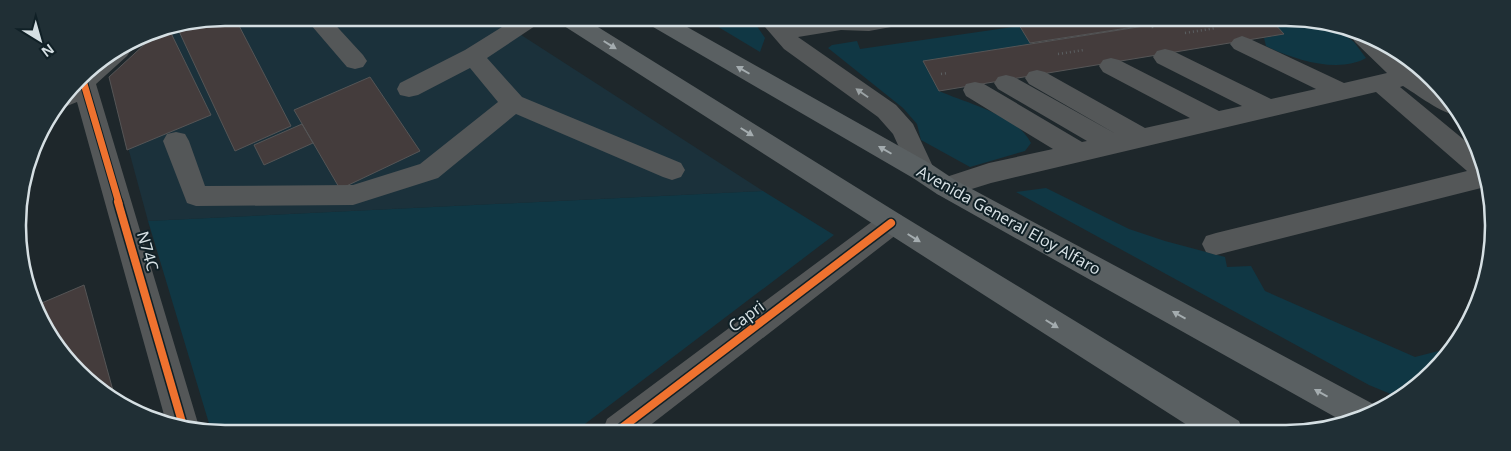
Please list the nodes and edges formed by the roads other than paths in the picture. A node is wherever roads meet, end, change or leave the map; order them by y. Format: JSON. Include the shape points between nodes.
{"nodes":[{"id":1,"x":323,"y":26,"type":"edge"},
{"id":2,"x":519,"y":26,"type":"edge"},
{"id":3,"x":580,"y":26,"type":"edge"},
{"id":4,"x":668,"y":26,"type":"edge"},
{"id":5,"x":864,"y":26,"type":"edge"},
{"id":6,"x":781,"y":32,"type":"edge"},
{"id":7,"x":1230,"y":40,"type":"road end"},
{"id":8,"x":1373,"y":46,"type":"edge"},
{"id":9,"x":1195,"y":52,"type":"dead end"},
{"id":10,"x":473,"y":56,"type":"junction"},
{"id":11,"x":1164,"y":58,"type":"dead end"},
{"id":12,"x":355,"y":61,"type":"dead end"},
{"id":13,"x":1098,"y":61,"type":"road end"},
{"id":14,"x":1141,"y":62,"type":"dead end"},
{"id":15,"x":1059,"y":64,"type":"road end"},
{"id":16,"x":1037,"y":78,"type":"dead end"},
{"id":17,"x":1406,"y":78,"type":"junction"},
{"id":18,"x":1006,"y":83,"type":"dead end"},
{"id":19,"x":1380,"y":83,"type":"junction"},
{"id":20,"x":409,"y":89,"type":"dead end"},
{"id":21,"x":80,"y":90,"type":"edge"},
{"id":22,"x":975,"y":90,"type":"dead end"},
{"id":23,"x":1437,"y":96,"type":"edge"},
{"id":24,"x":1320,"y":97,"type":"junction"},
{"id":25,"x":513,"y":103,"type":"junction"},
{"id":26,"x":1259,"y":111,"type":"junction"},
{"id":27,"x":1206,"y":123,"type":"junction"},
{"id":28,"x":1169,"y":132,"type":"junction"},
{"id":29,"x":1143,"y":138,"type":"junction"},
{"id":30,"x":176,"y":141,"type":"dead end"},
{"id":31,"x":1114,"y":145,"type":"junction"},
{"id":32,"x":1080,"y":152,"type":"junction"},
{"id":33,"x":1475,"y":163,"type":"edge"},
{"id":34,"x":672,"y":170,"type":"dead end"},
{"id":35,"x":922,"y":171,"type":"junction"},
{"id":36,"x":1479,"y":179,"type":"edge"},
{"id":37,"x":946,"y":187,"type":"junction"},
{"id":38,"x":891,"y":223,"type":"junction"},
{"id":39,"x":1216,"y":244,"type":"dead end"},
{"id":40,"x":1356,"y":412,"type":"edge"},
{"id":41,"x":181,"y":420,"type":"edge"},
{"id":42,"x":635,"y":425,"type":"edge"},
{"id":43,"x":1216,"y":425,"type":"edge"}],
"edges":[{"from":1,"to":12,"type":"street"},
{"from":2,"to":10,"type":"street"},
{"from":3,"to":38,"type":"main road","one_way":true},
{"from":35,"to":4,"type":"main road","name":"Avenida General Eloy Alfaro","one_way":true},
{"from":5,"to":6,"type":"street","via":[[849,32]]},
{"from":35,"to":6,"type":"street","one_way":true,"via":[[904,130],[887,111]]},
{"from":7,"to":24,"type":"street"},
{"from":8,"to":17,"type":"street"},
{"from":9,"to":24,"type":"street"},
{"from":10,"to":20,"type":"street"},
{"from":10,"to":25,"type":"street"},
{"from":11,"to":26,"type":"street"},
{"from":13,"to":27,"type":"street"},
{"from":14,"to":26,"type":"street"},
{"from":15,"to":28,"type":"street"},
{"from":16,"to":29,"type":"street"},
{"from":17,"to":19,"type":"street"},
{"from":17,"to":23,"type":"street"},
{"from":18,"to":31,"type":"street"},
{"from":19,"to":24,"type":"street"},
{"from":19,"to":33,"type":"street"},
{"from":21,"to":41,"type":"street","name":"N74C"},
{"from":22,"to":32,"type":"street"},
{"from":24,"to":26,"type":"street"},
{"from":25,"to":30,"type":"street","via":[[429,171],[352,195],[196,196]]},
{"from":25,"to":34,"type":"street"},
{"from":26,"to":27,"type":"street"},
{"from":27,"to":28,"type":"street"},
{"from":28,"to":29,"type":"street"},
{"from":29,"to":31,"type":"street"},
{"from":31,"to":32,"type":"street"},
{"from":32,"to":37,"type":"street","via":[[989,173]]},
{"from":35,"to":37,"type":"main road","name":"Avenida General Eloy Alfaro"},
{"from":36,"to":39,"type":"street"},
{"from":40,"to":37,"type":"main road","name":"Avenida General Eloy Alfaro","one_way":true},
{"from":38,"to":42,"type":"street","name":"Capri"},
{"from":38,"to":43,"type":"main road","one_way":true}]}
